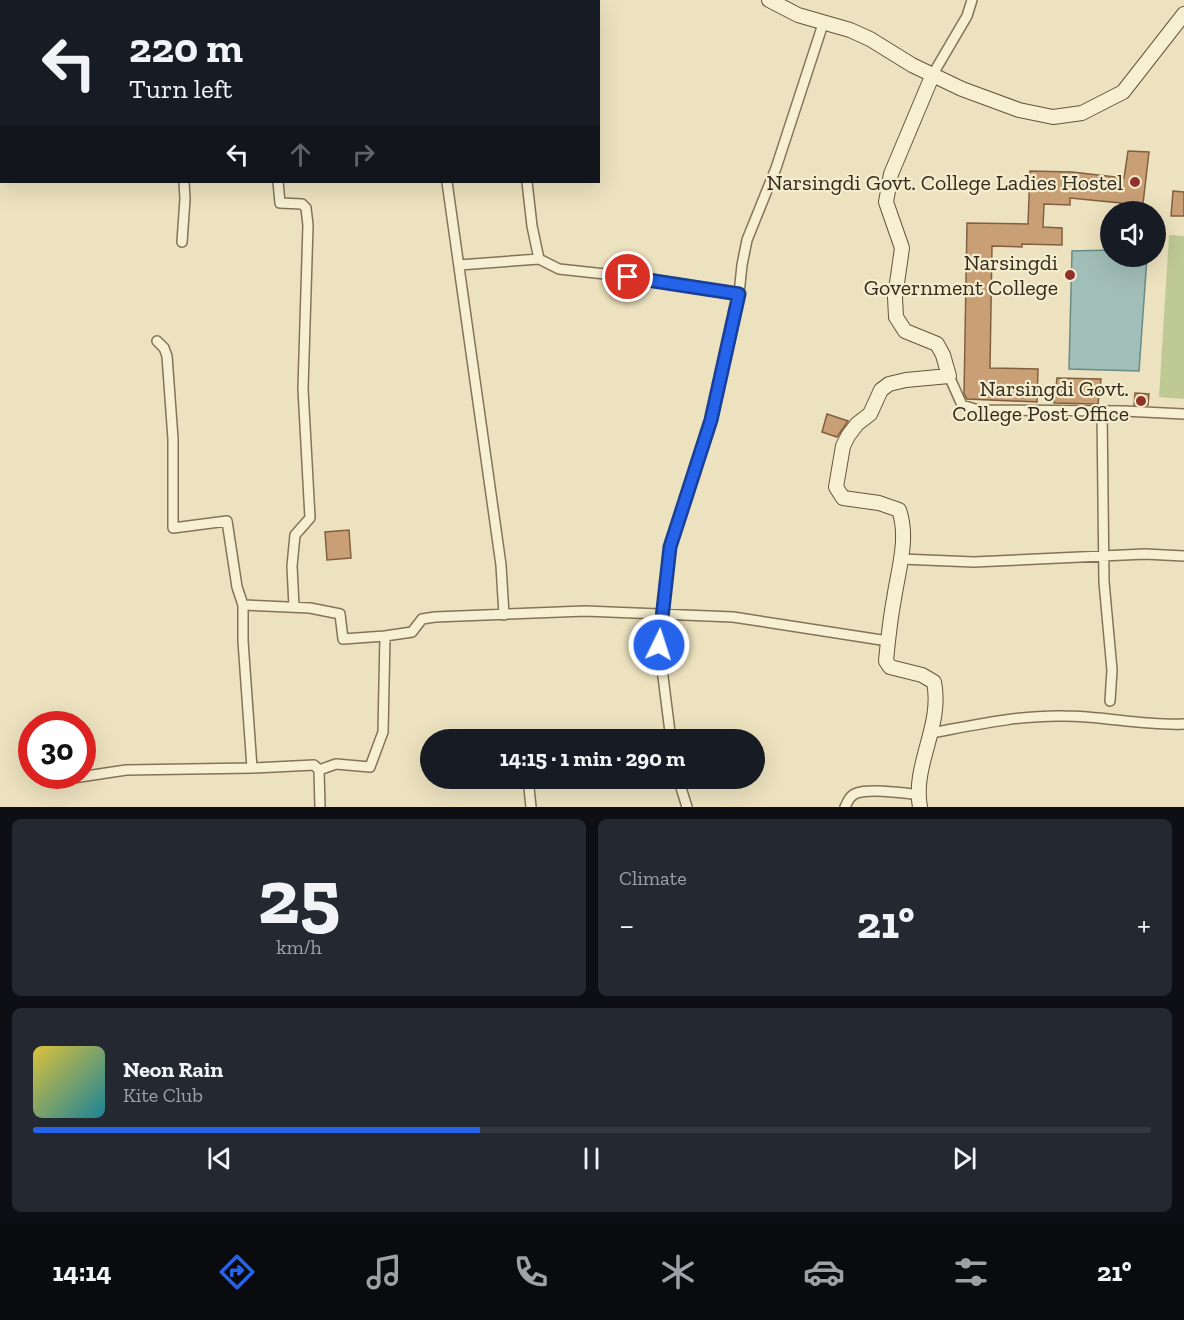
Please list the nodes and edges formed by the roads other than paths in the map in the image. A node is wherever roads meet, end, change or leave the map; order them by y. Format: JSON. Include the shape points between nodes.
{"nodes":[{"id":1,"x":769,"y":0,"type":"edge"},
{"id":2,"x":972,"y":0,"type":"edge"},
{"id":3,"x":1184,"y":15,"type":"edge"},
{"id":4,"x":823,"y":24,"type":"junction"},
{"id":5,"x":933,"y":74,"type":"junction"},
{"id":6,"x":184,"y":183,"type":"edge"},
{"id":7,"x":278,"y":183,"type":"edge"},
{"id":8,"x":447,"y":183,"type":"edge"},
{"id":9,"x":527,"y":183,"type":"edge"},
{"id":10,"x":182,"y":242,"type":"dead end"},
{"id":11,"x":539,"y":259,"type":"junction"},
{"id":12,"x":459,"y":265,"type":"junction"},
{"id":13,"x":739,"y":294,"type":"junction"},
{"id":14,"x":157,"y":341,"type":"dead end"},
{"id":15,"x":949,"y":376,"type":"junction"},
{"id":16,"x":1102,"y":411,"type":"junction"},
{"id":17,"x":1184,"y":414,"type":"edge"},
{"id":18,"x":1104,"y":556,"type":"junction"},
{"id":19,"x":1184,"y":556,"type":"edge"},
{"id":20,"x":901,"y":559,"type":"junction"},
{"id":21,"x":243,"y":605,"type":"junction"},
{"id":22,"x":294,"y":607,"type":"junction"},
{"id":23,"x":662,"y":614,"type":"junction"},
{"id":24,"x":504,"y":615,"type":"junction"},
{"id":25,"x":385,"y":636,"type":"junction"},
{"id":26,"x":888,"y":642,"type":"junction"},
{"id":27,"x":1110,"y":701,"type":"dead end"},
{"id":28,"x":1184,"y":724,"type":"edge"},
{"id":29,"x":670,"y":729,"type":"edge"},
{"id":30,"x":931,"y":733,"type":"junction"},
{"id":31,"x":252,"y":768,"type":"junction"},
{"id":32,"x":319,"y":770,"type":"junction"},
{"id":33,"x":96,"y":775,"type":"edge"},
{"id":34,"x":529,"y":789,"type":"edge"},
{"id":35,"x":681,"y":789,"type":"edge"},
{"id":36,"x":920,"y":801,"type":"edge"},
{"id":37,"x":320,"y":807,"type":"edge"},
{"id":38,"x":531,"y":807,"type":"edge"},
{"id":39,"x":687,"y":807,"type":"edge"},
{"id":40,"x":845,"y":807,"type":"edge"}],
"edges":[{"from":1,"to":4,"type":"street"},
{"from":2,"to":5,"type":"street","via":[[967,16]]},
{"from":3,"to":5,"type":"street","via":[[1123,92],[1082,113],[1053,117],[1019,110]]},
{"from":4,"to":5,"type":"street","via":[[860,34]]},
{"from":4,"to":13,"type":"street","via":[[776,168],[747,240]]},
{"from":5,"to":15,"type":"street","via":[[891,174],[886,201],[902,248],[896,317],[905,331],[937,344]]},
{"from":6,"to":10,"type":"street"},
{"from":7,"to":22,"type":"street","via":[[280,203],[302,204],[308,225],[303,389],[310,518],[295,535]]},
{"from":8,"to":12,"type":"street"},
{"from":9,"to":11,"type":"street"},
{"from":11,"to":12,"type":"street"},
{"from":11,"to":13,"type":"street","via":[[559,269]]},
{"from":12,"to":24,"type":"street"},
{"from":13,"to":23,"type":"street","via":[[711,420],[670,547]]},
{"from":14,"to":21,"type":"street","via":[[167,356],[169,377],[173,528],[227,521]]},
{"from":15,"to":16,"type":"street","via":[[962,405],[978,410]]},
{"from":15,"to":20,"type":"street","via":[[889,384],[843,446],[838,493],[843,498],[899,510]]},
{"from":16,"to":17,"type":"street"},
{"from":16,"to":18,"type":"street"},
{"from":18,"to":19,"type":"street"},
{"from":18,"to":20,"type":"street","via":[[974,562]]},
{"from":18,"to":27,"type":"street","via":[[1112,670]]},
{"from":20,"to":26,"type":"street"},
{"from":21,"to":22,"type":"street"},
{"from":21,"to":31,"type":"street"},
{"from":22,"to":25,"type":"street","via":[[340,614],[343,639]]},
{"from":23,"to":24,"type":"street","via":[[585,611]]},
{"from":23,"to":26,"type":"street","via":[[733,618]]},
{"from":23,"to":29,"type":"street","via":[[659,645]]},
{"from":24,"to":25,"type":"street","via":[[422,619],[412,632]]},
{"from":25,"to":32,"type":"street","via":[[383,732],[370,767],[336,764]]},
{"from":26,"to":30,"type":"street","via":[[886,661],[890,667],[934,681],[938,698]]},
{"from":28,"to":30,"type":"street","via":[[1032,717]]},
{"from":30,"to":36,"type":"street","via":[[921,773]]},
{"from":31,"to":32,"type":"street","via":[[314,765]]},
{"from":31,"to":33,"type":"street","via":[[126,770]]},
{"from":32,"to":37,"type":"street"},
{"from":34,"to":38,"type":"street"},
{"from":35,"to":39,"type":"street"},
{"from":36,"to":40,"type":"street","via":[[878,791],[856,793]]}]}
